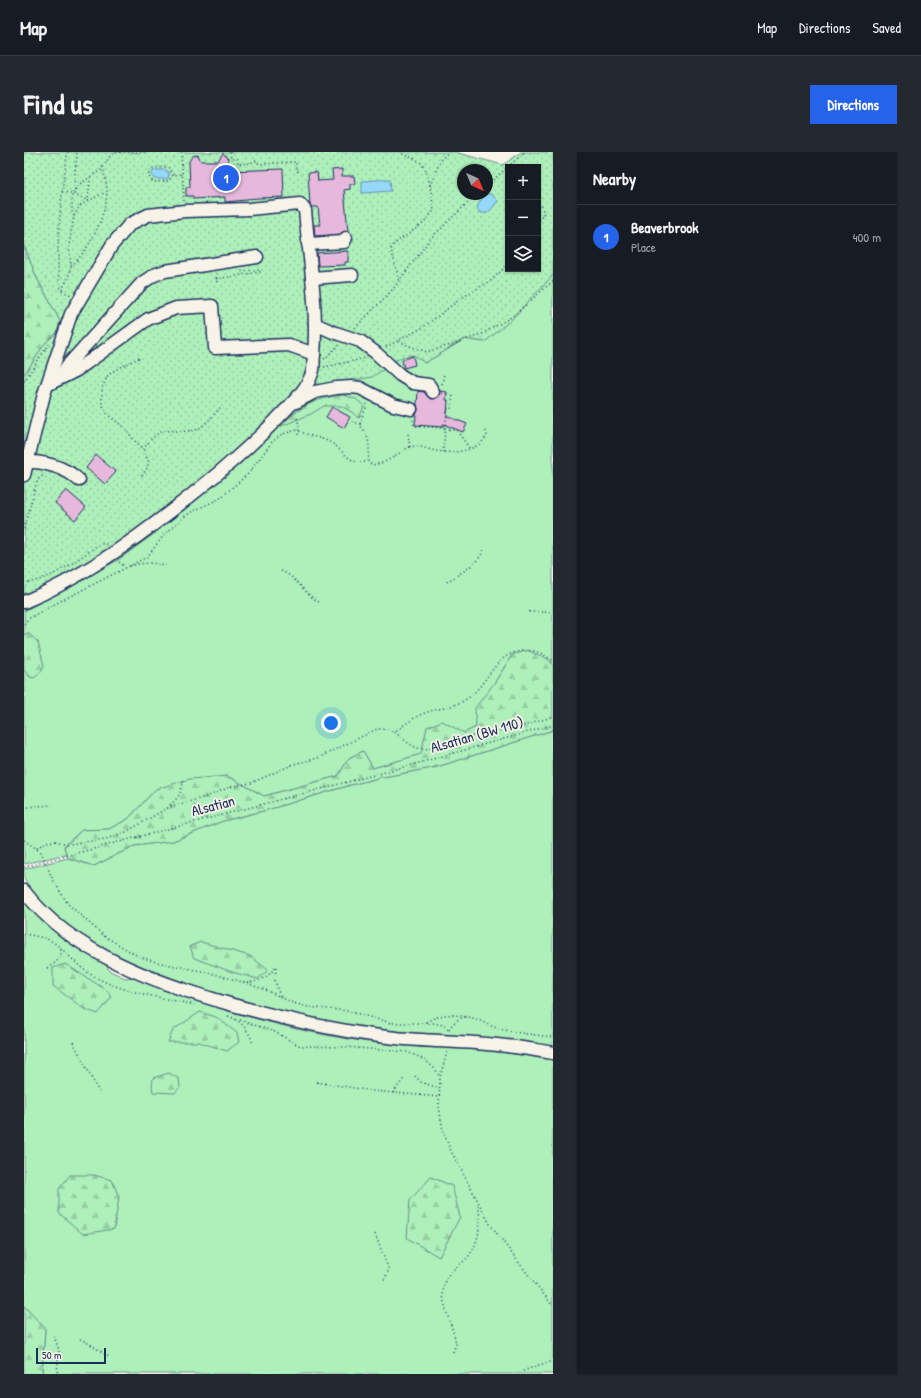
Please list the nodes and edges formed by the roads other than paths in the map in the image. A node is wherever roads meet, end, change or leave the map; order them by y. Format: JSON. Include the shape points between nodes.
{"nodes":[{"id":1,"x":346,"y":238,"type":"dead end"},
{"id":2,"x":308,"y":244,"type":"junction"},
{"id":3,"x":257,"y":257,"type":"dead end"},
{"id":4,"x":352,"y":275,"type":"dead end"},
{"id":5,"x":312,"y":278,"type":"junction"},
{"id":6,"x":315,"y":324,"type":"junction"},
{"id":7,"x":314,"y":354,"type":"junction"},
{"id":8,"x":311,"y":375,"type":"junction"},
{"id":9,"x":54,"y":381,"type":"junction"},
{"id":10,"x":438,"y":390,"type":"road end"},
{"id":11,"x":316,"y":392,"type":"junction"},
{"id":12,"x":293,"y":407,"type":"junction"},
{"id":13,"x":411,"y":409,"type":"road end"},
{"id":14,"x":26,"y":463,"type":"edge"},
{"id":15,"x":24,"y":475,"type":"edge"},
{"id":16,"x":79,"y":480,"type":"dead end"},
{"id":17,"x":24,"y":602,"type":"edge"},
{"id":18,"x":24,"y":891,"type":"edge"},
{"id":19,"x":553,"y":1053,"type":"edge"}],
"edges":[{"from":1,"to":2,"type":"lane","via":[[344,242]]},
{"from":2,"to":5,"type":"lane"},
{"from":2,"to":9,"type":"lane","via":[[305,210],[300,204],[148,215],[130,224],[112,245],[71,314],[61,341]]},
{"from":3,"to":9,"type":"lane","via":[[165,270],[154,275],[142,283]]},
{"from":4,"to":5,"type":"lane"},
{"from":5,"to":6,"type":"lane"},
{"from":6,"to":7,"type":"lane"},
{"from":6,"to":10,"type":"lane","via":[[360,341],[371,356],[400,375],[413,383],[429,385]]},
{"from":7,"to":8,"type":"lane"},
{"from":7,"to":9,"type":"lane","via":[[289,345],[215,348],[212,306],[176,308],[148,319],[77,370]]},
{"from":8,"to":11,"type":"lane","via":[[311,388]]},
{"from":8,"to":12,"type":"lane"},
{"from":9,"to":14,"type":"lane","via":[[44,394]]},
{"from":11,"to":12,"type":"lane"},
{"from":11,"to":13,"type":"lane","via":[[360,388],[393,405]]},
{"from":12,"to":17,"type":"lane","via":[[207,483],[113,554],[48,592]]},
{"from":14,"to":15,"type":"lane"},
{"from":14,"to":16,"type":"lane","via":[[53,466]]},
{"from":18,"to":19,"type":"lane","via":[[51,921],[77,940],[127,968],[199,995],[295,1022],[342,1031],[528,1048]]}]}
